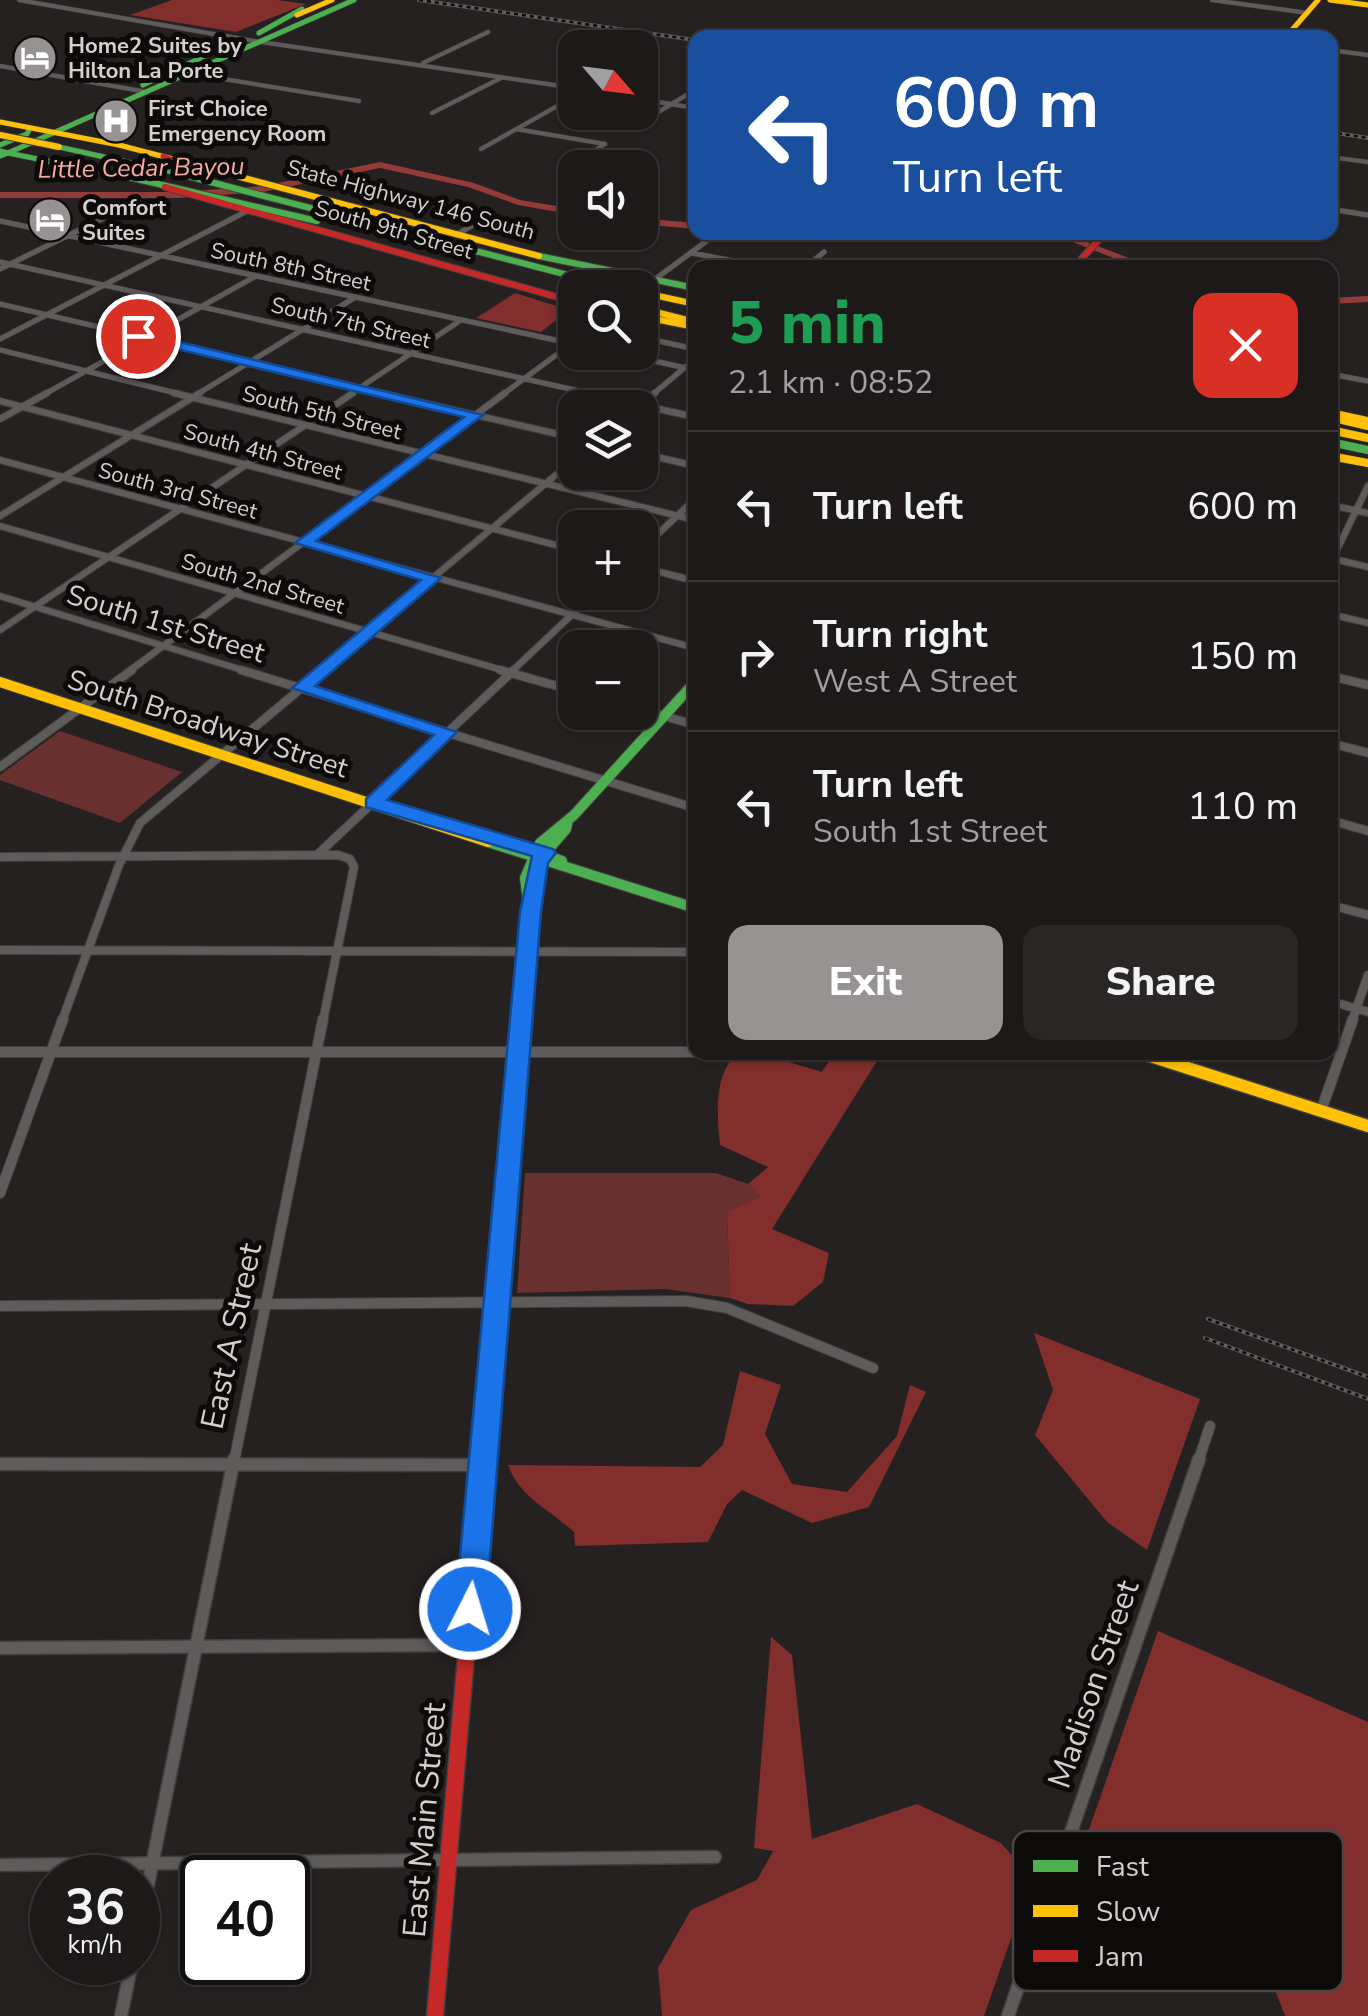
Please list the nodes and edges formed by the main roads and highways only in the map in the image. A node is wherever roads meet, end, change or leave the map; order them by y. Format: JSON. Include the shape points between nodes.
{"nodes":[{"id":1,"x":322,"y":0,"type":"edge"},
{"id":2,"x":332,"y":0,"type":"edge"},
{"id":3,"x":354,"y":0,"type":"edge"},
{"id":4,"x":362,"y":0,"type":"edge"},
{"id":5,"x":1330,"y":0,"type":"edge"},
{"id":6,"x":1351,"y":0,"type":"edge"},
{"id":7,"x":1368,"y":3,"type":"edge"},
{"id":8,"x":1313,"y":6,"type":"edge"},
{"id":9,"x":307,"y":15,"type":"junction"},
{"id":10,"x":1292,"y":30,"type":"edge"},
{"id":11,"x":256,"y":37,"type":"junction"},
{"id":12,"x":0,"y":122,"type":"edge"},
{"id":13,"x":30,"y":128,"type":"junction"},
{"id":14,"x":78,"y":137,"type":"junction"},
{"id":15,"x":53,"y":140,"type":"junction"},
{"id":16,"x":1,"y":147,"type":"edge"},
{"id":17,"x":163,"y":156,"type":"junction"},
{"id":18,"x":31,"y":157,"type":"junction"},
{"id":19,"x":228,"y":190,"type":"junction"},
{"id":20,"x":262,"y":190,"type":"junction"},
{"id":21,"x":193,"y":191,"type":"junction"},
{"id":22,"x":287,"y":195,"type":"junction"},
{"id":23,"x":1099,"y":240,"type":"edge"},
{"id":24,"x":1081,"y":260,"type":"edge"},
{"id":25,"x":583,"y":270,"type":"edge"},
{"id":26,"x":558,"y":276,"type":"edge"},
{"id":27,"x":558,"y":278,"type":"edge"},
{"id":28,"x":658,"y":289,"type":"edge"},
{"id":29,"x":688,"y":291,"type":"edge"},
{"id":30,"x":658,"y":293,"type":"edge"},
{"id":31,"x":558,"y":297,"type":"edge"},
{"id":32,"x":658,"y":303,"type":"edge"},
{"id":33,"x":688,"y":305,"type":"edge"},
{"id":34,"x":688,"y":307,"type":"edge"},
{"id":35,"x":658,"y":313,"type":"edge"},
{"id":36,"x":658,"y":319,"type":"edge"},
{"id":37,"x":688,"y":322,"type":"edge"},
{"id":38,"x":688,"y":323,"type":"edge"},
{"id":39,"x":1338,"y":417,"type":"edge"},
{"id":40,"x":1368,"y":424,"type":"edge"},
{"id":41,"x":1338,"y":432,"type":"edge"},
{"id":42,"x":1368,"y":438,"type":"edge"},
{"id":43,"x":1338,"y":445,"type":"edge"},
{"id":44,"x":1338,"y":455,"type":"edge"},
{"id":45,"x":1368,"y":457,"type":"edge"},
{"id":46,"x":0,"y":682,"type":"edge"},
{"id":47,"x":688,"y":690,"type":"edge"},
{"id":48,"x":536,"y":855,"type":"junction"},
{"id":49,"x":688,"y":906,"type":"edge"},
{"id":50,"x":1163,"y":1060,"type":"edge"},
{"id":51,"x":1368,"y":1126,"type":"edge"},
{"id":52,"x":435,"y":2016,"type":"edge"}],
"edges":[{"from":1,"to":11,"type":"main road","via":[[277,19]]},
{"from":2,"to":9,"type":"main road"},
{"from":3,"to":9,"type":"main road"},
{"from":4,"to":11,"type":"main road"},
{"from":5,"to":7,"type":"main road"},
{"from":6,"to":7,"type":"main road"},
{"from":8,"to":10,"type":"main road"},
{"from":9,"to":11,"type":"main road"},
{"from":11,"to":15,"type":"main road"},
{"from":12,"to":13,"type":"main road","name":"State Highway 146 South"},
{"from":13,"to":15,"type":"main road","name":"State Highway 146 South"},
{"from":13,"to":16,"type":"main road"},
{"from":14,"to":15,"type":"main road","name":"State Highway 146 South"},
{"from":14,"to":17,"type":"main road","name":"State Highway 146 South"},
{"from":14,"to":18,"type":"main road","via":[[29,150]]},
{"from":15,"to":16,"type":"main road","bridge":true},
{"from":15,"to":19,"type":"main road"},
{"from":15,"to":21,"type":"main road"},
{"from":16,"to":18,"type":"main road"},
{"from":17,"to":19,"type":"main road"},
{"from":17,"to":20,"type":"main road","name":"State Highway 146 South"},
{"from":18,"to":21,"type":"main road"},
{"from":19,"to":20,"type":"main road"},
{"from":19,"to":21,"type":"main road"},
{"from":19,"to":27,"type":"main road"},
{"from":20,"to":22,"type":"main road"},
{"from":21,"to":31,"type":"main road","name":"South 9th Street"},
{"from":22,"to":25,"type":"main road","name":"State Highway 146 South"},
{"from":22,"to":26,"type":"main road"},
{"from":23,"to":24,"type":"main road"},
{"from":28,"to":29,"type":"main road"},
{"from":30,"to":33,"type":"main road"},
{"from":32,"to":34,"type":"main road"},
{"from":35,"to":37,"type":"main road"},
{"from":36,"to":38,"type":"main road"},
{"from":39,"to":40,"type":"main road"},
{"from":41,"to":42,"type":"main road"},
{"from":43,"to":45,"type":"main road"},
{"from":44,"to":45,"type":"main road"},
{"from":46,"to":48,"type":"main road","name":"South Broadway Street"},
{"from":47,"to":48,"type":"main road"},
{"from":48,"to":49,"type":"main road","name":"South Broadway Street"},
{"from":48,"to":52,"type":"main road","name":"East Main Street"},
{"from":50,"to":51,"type":"main road"}]}
